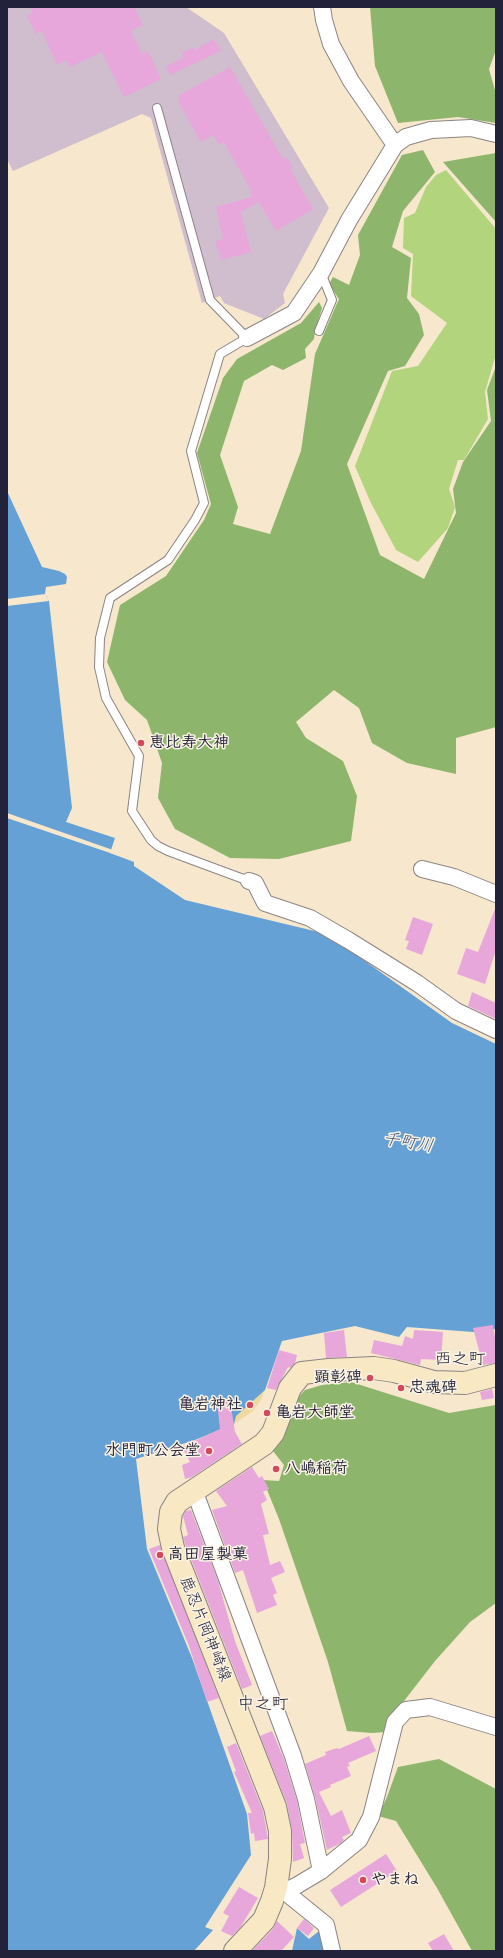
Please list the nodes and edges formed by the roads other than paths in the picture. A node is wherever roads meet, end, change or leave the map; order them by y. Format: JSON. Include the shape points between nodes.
{"nodes":[{"id":1,"x":322,"y":7,"type":"edge"},
{"id":2,"x":157,"y":108,"type":"dead end"},
{"id":3,"x":496,"y":134,"type":"edge"},
{"id":4,"x":395,"y":145,"type":"junction"},
{"id":5,"x":321,"y":274,"type":"junction"},
{"id":6,"x":319,"y":331,"type":"dead end"},
{"id":7,"x":247,"y":338,"type":"junction"},
{"id":8,"x":422,"y":869,"type":"dead end"},
{"id":9,"x":249,"y":881,"type":"joint"},
{"id":10,"x":496,"y":894,"type":"edge"},
{"id":11,"x":496,"y":1030,"type":"edge"},
{"id":12,"x":496,"y":1375,"type":"edge"},
{"id":13,"x":194,"y":1490,"type":"junction"},
{"id":14,"x":496,"y":1727,"type":"edge"},
{"id":15,"x":321,"y":1872,"type":"junction"},
{"id":16,"x":282,"y":1889,"type":"junction"},
{"id":17,"x":235,"y":1951,"type":"edge"},
{"id":18,"x":332,"y":1951,"type":"edge"}],
"edges":[{"from":1,"to":4,"type":"street","via":[[331,44],[351,81]]},
{"from":2,"to":7,"type":"lane","via":[[210,300]]},
{"from":3,"to":4,"type":"street","via":[[471,128],[431,130],[406,137]]},
{"from":4,"to":5,"type":"street","via":[[349,220]]},
{"from":5,"to":6,"type":"lane","via":[[332,300]]},
{"from":5,"to":7,"type":"street","via":[[294,313]]},
{"from":7,"to":9,"type":"lane","via":[[220,354],[191,451],[204,503],[168,560],[110,598],[100,638],[98,667],[106,698],[140,756],[132,811],[151,840],[168,851]]},
{"from":8,"to":10,"type":"street","via":[[454,876]]},
{"from":9,"to":11,"type":"street","via":[[256,883],[265,903],[310,918],[456,1011]]},
{"from":12,"to":13,"type":"main road","name":"鹿忍片岡神崎線","via":[[465,1383],[434,1382],[374,1368],[302,1374],[290,1388],[273,1433],[264,1444]]},
{"from":13,"to":15,"type":"street","via":[[293,1756],[306,1799]]},
{"from":13,"to":16,"type":"main road","name":"鹿忍片岡神崎線","via":[[177,1502],[171,1512],[169,1529],[173,1548],[276,1807],[280,1830]]},
{"from":14,"to":15,"type":"street","via":[[430,1707],[406,1710],[395,1722],[370,1817],[359,1840]]},
{"from":15,"to":16,"type":"street"},
{"from":16,"to":17,"type":"main road","name":"鹿忍片岡神崎線","via":[[264,1920]]},
{"from":16,"to":18,"type":"street","via":[[326,1926]]}]}
